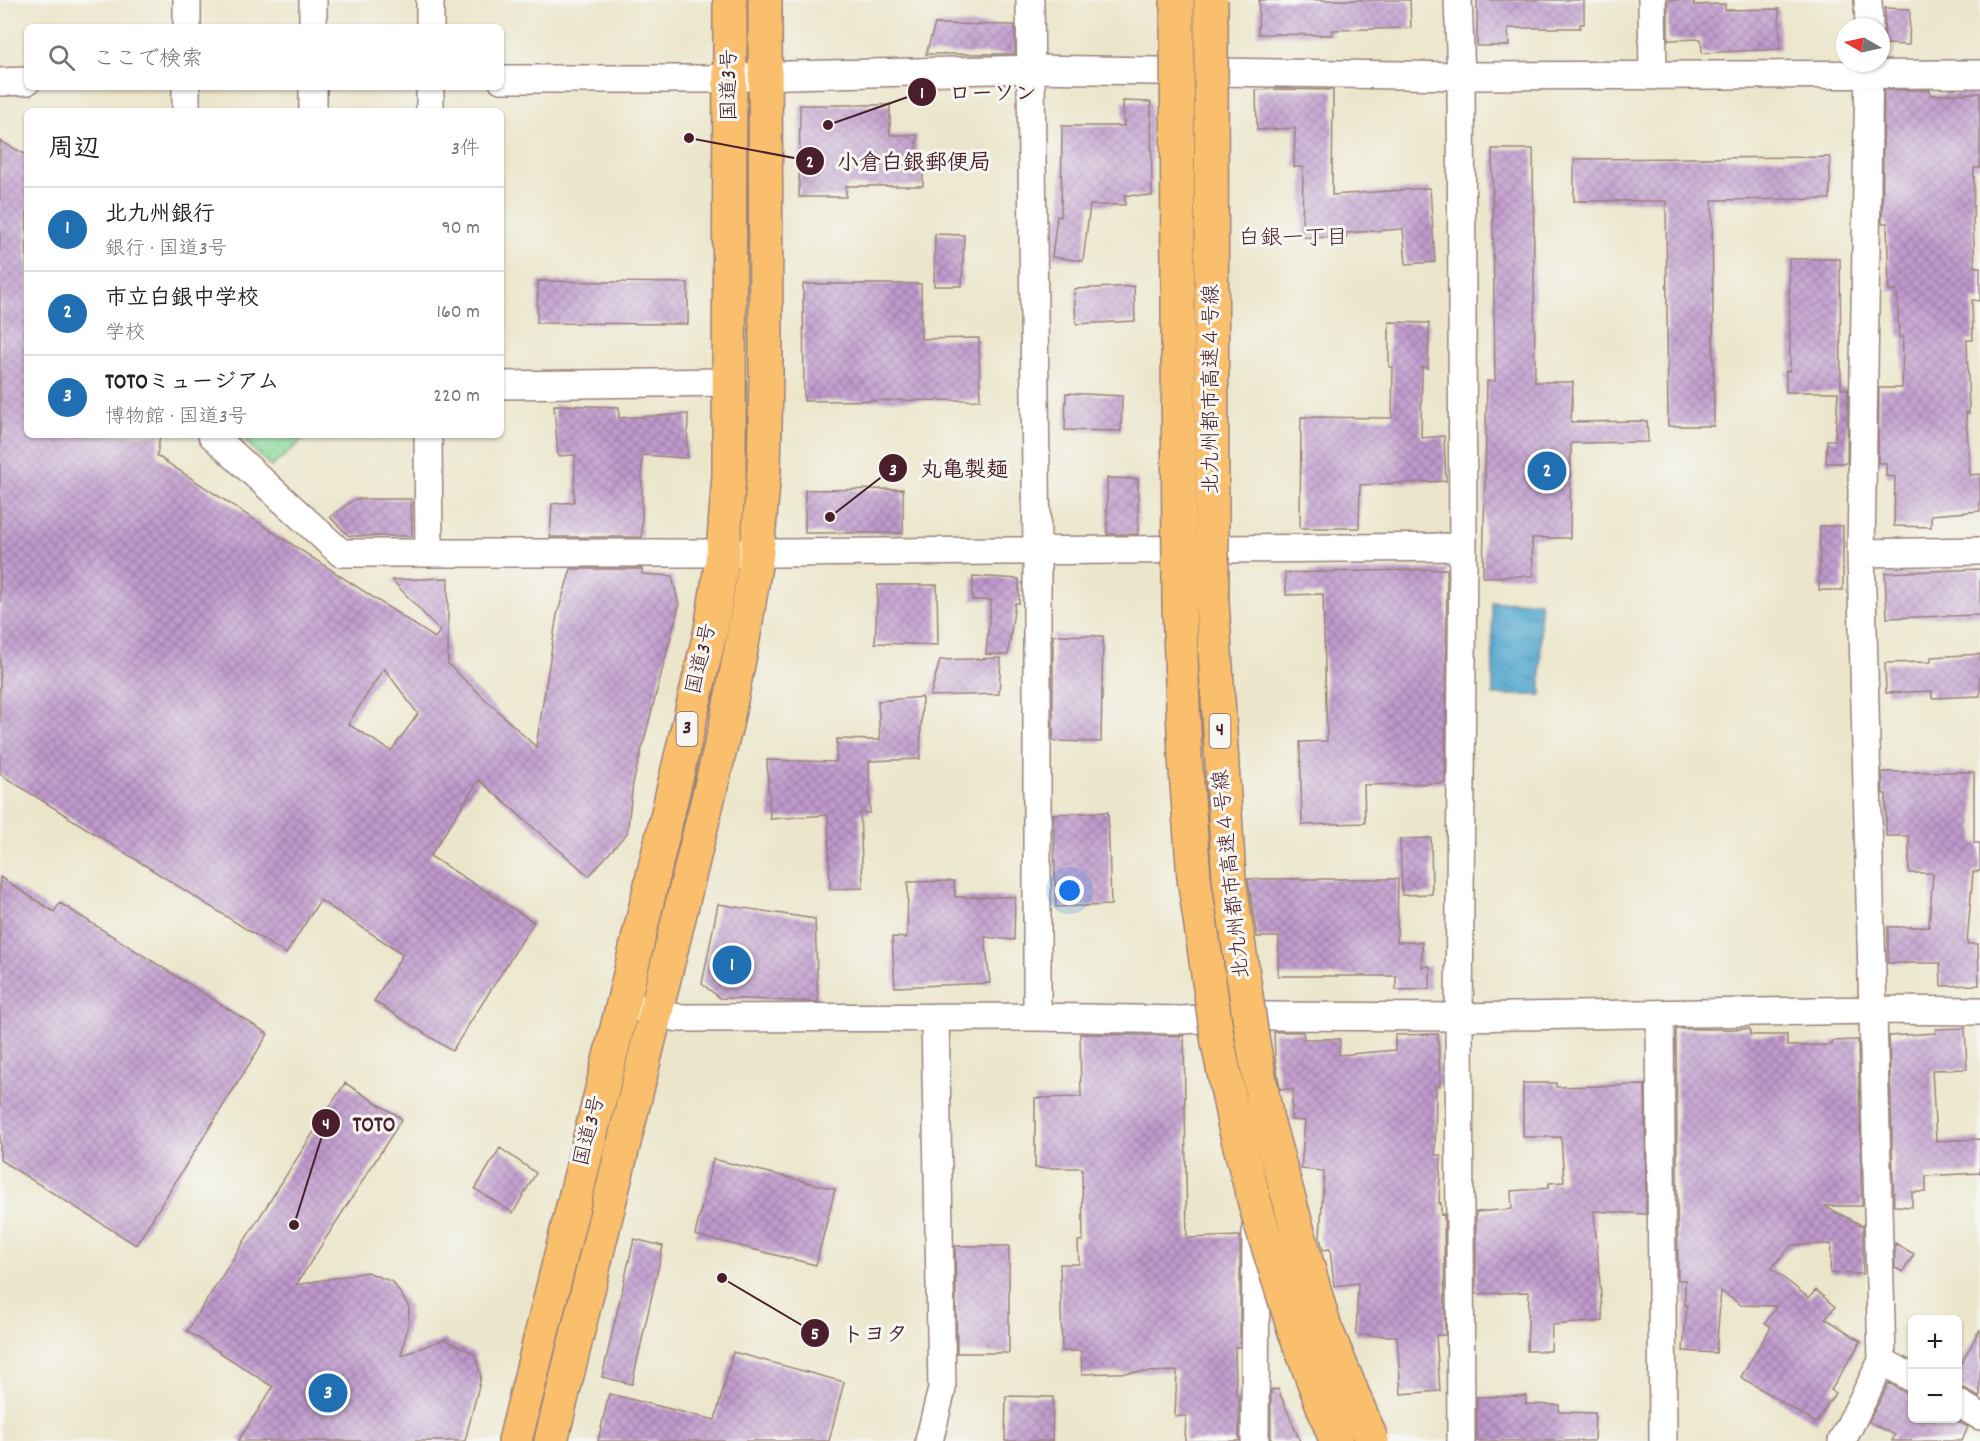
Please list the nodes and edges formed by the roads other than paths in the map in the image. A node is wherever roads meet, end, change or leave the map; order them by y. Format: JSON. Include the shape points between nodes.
{"nodes":[{"id":1,"x":187,"y":0,"type":"edge"},
{"id":2,"x":313,"y":0,"type":"edge"},
{"id":3,"x":430,"y":0,"type":"edge"},
{"id":4,"x":730,"y":0,"type":"edge"},
{"id":5,"x":765,"y":0,"type":"edge"},
{"id":6,"x":1030,"y":0,"type":"edge"},
{"id":7,"x":1177,"y":0,"type":"edge"},
{"id":8,"x":1211,"y":0,"type":"edge"},
{"id":9,"x":1458,"y":0,"type":"edge"},
{"id":10,"x":1652,"y":0,"type":"edge"},
{"id":11,"x":1868,"y":0,"type":"edge"},
{"id":12,"x":1869,"y":18,"type":"edge"},
{"id":13,"x":187,"y":24,"type":"edge"},
{"id":14,"x":313,"y":24,"type":"edge"},
{"id":15,"x":430,"y":24,"type":"edge"},
{"id":16,"x":1031,"y":69,"type":"junction"},
{"id":17,"x":1836,"y":70,"type":"edge"},
{"id":18,"x":1890,"y":70,"type":"edge"},
{"id":19,"x":1869,"y":72,"type":"edge"},
{"id":20,"x":1980,"y":74,"type":"edge"},
{"id":21,"x":766,"y":76,"type":"junction"},
{"id":22,"x":1461,"y":76,"type":"junction"},
{"id":23,"x":1653,"y":76,"type":"junction"},
{"id":24,"x":731,"y":78,"type":"junction"},
{"id":25,"x":504,"y":79,"type":"edge"},
{"id":26,"x":24,"y":81,"type":"edge"},
{"id":27,"x":0,"y":82,"type":"edge"},
{"id":28,"x":186,"y":90,"type":"edge"},
{"id":29,"x":313,"y":90,"type":"edge"},
{"id":30,"x":430,"y":90,"type":"edge"},
{"id":31,"x":186,"y":108,"type":"edge"},
{"id":32,"x":313,"y":108,"type":"edge"},
{"id":33,"x":430,"y":108,"type":"edge"},
{"id":34,"x":729,"y":382,"type":"junction"},
{"id":35,"x":504,"y":385,"type":"edge"},
{"id":36,"x":215,"y":438,"type":"edge"},
{"id":37,"x":428,"y":438,"type":"edge"},
{"id":38,"x":1463,"y":547,"type":"junction"},
{"id":39,"x":1037,"y":551,"type":"junction"},
{"id":40,"x":1980,"y":551,"type":"edge"},
{"id":41,"x":429,"y":553,"type":"junction"},
{"id":42,"x":723,"y":553,"type":"junction"},
{"id":43,"x":757,"y":553,"type":"junction"},
{"id":44,"x":1861,"y":553,"type":"junction"},
{"id":45,"x":622,"y":1004,"type":"junction"},
{"id":46,"x":1874,"y":1010,"type":"junction"},
{"id":47,"x":1980,"y":1011,"type":"edge"},
{"id":48,"x":655,"y":1012,"type":"junction"},
{"id":49,"x":1660,"y":1014,"type":"junction"},
{"id":50,"x":1257,"y":1016,"type":"junction"},
{"id":51,"x":935,"y":1017,"type":"junction"},
{"id":52,"x":1037,"y":1017,"type":"junction"},
{"id":53,"x":1459,"y":1017,"type":"junction"},
{"id":54,"x":1881,"y":1360,"type":"junction"},
{"id":55,"x":1908,"y":1376,"type":"edge"},
{"id":56,"x":1962,"y":1406,"type":"edge"},
{"id":57,"x":1980,"y":1416,"type":"edge"},
{"id":58,"x":515,"y":1441,"type":"edge"},
{"id":59,"x":551,"y":1441,"type":"edge"},
{"id":60,"x":929,"y":1441,"type":"edge"},
{"id":61,"x":1256,"y":1441,"type":"edge"},
{"id":62,"x":1336,"y":1441,"type":"edge"},
{"id":63,"x":1372,"y":1441,"type":"edge"},
{"id":64,"x":1461,"y":1441,"type":"edge"},
{"id":65,"x":1663,"y":1441,"type":"edge"},
{"id":66,"x":1842,"y":1441,"type":"edge"}],
"edges":[{"from":1,"to":13,"type":"street"},
{"from":2,"to":14,"type":"street"},
{"from":3,"to":15,"type":"street"},
{"from":4,"to":24,"type":"highway","name":"国道3号","number":"3"},
{"from":5,"to":21,"type":"highway","name":"国道3号","number":"3"},
{"from":6,"to":16,"type":"street"},
{"from":7,"to":62,"type":"highway","name":"北九州都市高速４号線","number":"4","bridge":true,"via":[[1179,606],[1194,878],[1218,1043],[1235,1127],[1292,1321]]},
{"from":8,"to":63,"type":"highway","name":"北九州都市高速４号線","number":"4","bridge":true,"via":[[1212,601],[1229,878],[1267,1120],[1324,1325]]},
{"from":9,"to":22,"type":"street"},
{"from":10,"to":23,"type":"street"},
{"from":11,"to":12,"type":"street"},
{"from":16,"to":21,"type":"street"},
{"from":16,"to":22,"type":"street"},
{"from":16,"to":39,"type":"street"},
{"from":17,"to":23,"type":"street"},
{"from":18,"to":20,"type":"street"},
{"from":19,"to":44,"type":"street"},
{"from":21,"to":24,"type":"street"},
{"from":21,"to":43,"type":"highway","name":"国道3号","number":"3","via":[[766,388]]},
{"from":22,"to":23,"type":"street"},
{"from":22,"to":38,"type":"street"},
{"from":24,"to":25,"type":"street"},
{"from":24,"to":34,"type":"highway","name":"国道3号","number":"3"},
{"from":26,"to":27,"type":"street"},
{"from":28,"to":31,"type":"street"},
{"from":29,"to":32,"type":"street"},
{"from":30,"to":33,"type":"street"},
{"from":34,"to":35,"type":"street"},
{"from":34,"to":42,"type":"highway","name":"国道3号","number":"3","via":[[729,475]]},
{"from":36,"to":41,"type":"street","via":[[340,553]]},
{"from":37,"to":41,"type":"street"},
{"from":38,"to":39,"type":"street"},
{"from":38,"to":53,"type":"street"},
{"from":39,"to":43,"type":"street"},
{"from":39,"to":52,"type":"street"},
{"from":40,"to":44,"type":"street"},
{"from":41,"to":42,"type":"street"},
{"from":42,"to":43,"type":"street"},
{"from":42,"to":45,"type":"highway","name":"国道3号","number":"3","via":[[711,629]]},
{"from":43,"to":48,"type":"highway","name":"国道3号","number":"3","via":[[726,724]]},
{"from":44,"to":46,"type":"street"},
{"from":45,"to":48,"type":"street"},
{"from":45,"to":58,"type":"highway","name":"国道3号","number":"3"},
{"from":46,"to":47,"type":"street"},
{"from":46,"to":49,"type":"street"},
{"from":46,"to":54,"type":"street"},
{"from":48,"to":51,"type":"street","via":[[678,1017]]},
{"from":48,"to":59,"type":"highway","name":"国道3号","number":"3"},
{"from":49,"to":53,"type":"street"},
{"from":49,"to":65,"type":"street"},
{"from":50,"to":52,"type":"street","via":[[1181,1020]]},
{"from":50,"to":53,"type":"street"},
{"from":50,"to":61,"type":"street"},
{"from":51,"to":52,"type":"street"},
{"from":51,"to":60,"type":"street","via":[[942,1389]]},
{"from":53,"to":64,"type":"street"},
{"from":54,"to":55,"type":"street"},
{"from":54,"to":66,"type":"street"},
{"from":56,"to":57,"type":"street"}]}
